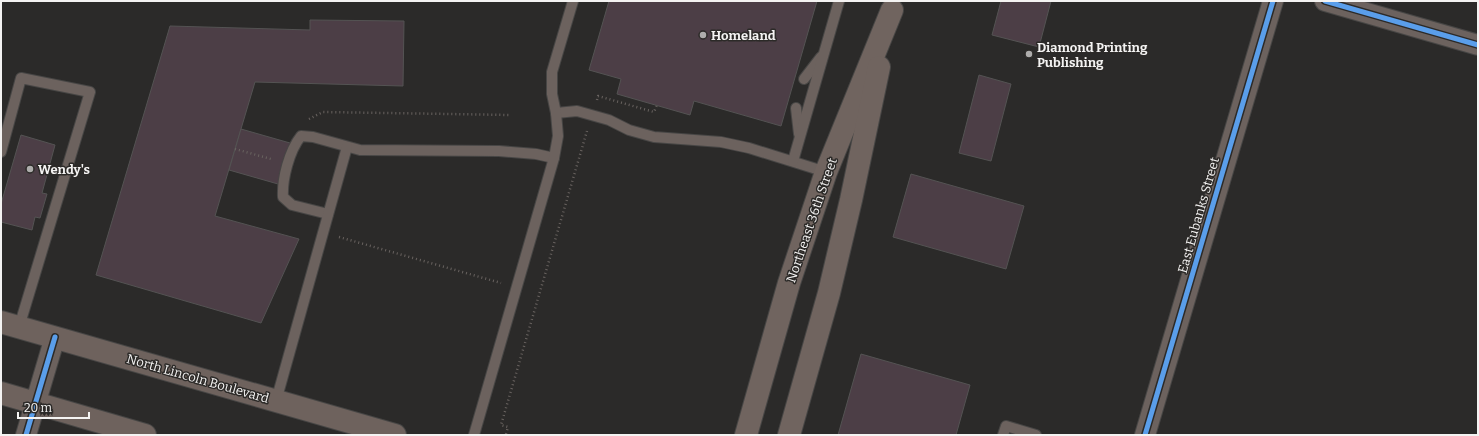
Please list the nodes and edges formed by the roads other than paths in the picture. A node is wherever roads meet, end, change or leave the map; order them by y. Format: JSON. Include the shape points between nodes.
{"nodes":[{"id":1,"x":573,"y":1,"type":"edge"},
{"id":2,"x":839,"y":1,"type":"edge"},
{"id":3,"x":1273,"y":1,"type":"edge"},
{"id":4,"x":1325,"y":1,"type":"edge"},
{"id":5,"x":893,"y":5,"type":"edge"},
{"id":6,"x":1478,"y":45,"type":"edge"},
{"id":7,"x":824,"y":52,"type":"junction"},
{"id":8,"x":804,"y":79,"type":"dead end"},
{"id":9,"x":796,"y":108,"type":"dead end"},
{"id":10,"x":556,"y":112,"type":"junction"},
{"id":11,"x":800,"y":139,"type":"junction"},
{"id":12,"x":347,"y":147,"type":"junction"},
{"id":13,"x":1,"y":152,"type":"edge"},
{"id":14,"x":554,"y":158,"type":"junction"},
{"id":15,"x":793,"y":161,"type":"junction"},
{"id":16,"x":826,"y":172,"type":"junction"},
{"id":17,"x":328,"y":214,"type":"junction"},
{"id":18,"x":10,"y":325,"type":"edge"},
{"id":19,"x":55,"y":337,"type":"junction"},
{"id":20,"x":1,"y":393,"type":"edge"},
{"id":21,"x":276,"y":400,"type":"junction"},
{"id":22,"x":36,"y":403,"type":"junction"},
{"id":23,"x":26,"y":435,"type":"edge"},
{"id":24,"x":145,"y":435,"type":"edge"},
{"id":25,"x":396,"y":435,"type":"edge"},
{"id":26,"x":474,"y":435,"type":"edge"},
{"id":27,"x":746,"y":435,"type":"edge"},
{"id":28,"x":789,"y":435,"type":"edge"},
{"id":29,"x":1003,"y":435,"type":"edge"},
{"id":30,"x":1036,"y":435,"type":"edge"},
{"id":31,"x":1145,"y":435,"type":"edge"}],
"edges":[{"from":1,"to":10,"type":"lane","via":[[552,72],[552,94]]},
{"from":2,"to":7,"type":"lane"},
{"from":3,"to":31,"type":"street","name":"East Eubanks Street"},
{"from":4,"to":6,"type":"street"},
{"from":5,"to":16,"type":"main road","name":"Northeast 36th Street"},
{"from":5,"to":28,"type":"main road","name":"Northeast 36th Street","via":[[829,293]]},
{"from":7,"to":8,"type":"lane"},
{"from":7,"to":11,"type":"lane"},
{"from":9,"to":11,"type":"lane"},
{"from":10,"to":14,"type":"lane","via":[[558,136]]},
{"from":10,"to":15,"type":"lane","via":[[577,111],[654,137],[721,142]]},
{"from":11,"to":15,"type":"lane"},
{"from":12,"to":14,"type":"lane","via":[[360,150],[499,151]]},
{"from":12,"to":17,"type":"lane"},
{"from":12,"to":17,"type":"lane","via":[[301,136],[294,145],[283,185],[283,197],[292,205]]},
{"from":13,"to":18,"type":"lane","via":[[21,78],[90,92]]},
{"from":14,"to":26,"type":"lane"},
{"from":15,"to":16,"type":"lane"},
{"from":16,"to":27,"type":"main road","name":"Northeast 36th Street","via":[[789,283]]},
{"from":17,"to":21,"type":"lane"},
{"from":18,"to":19,"type":"main road","name":"North Lincoln Boulevard"},
{"from":19,"to":21,"type":"main road","name":"North Lincoln Boulevard"},
{"from":19,"to":22,"type":"street"},
{"from":20,"to":22,"type":"main road"},
{"from":21,"to":25,"type":"main road","name":"North Lincoln Boulevard"},
{"from":22,"to":23,"type":"street"},
{"from":22,"to":24,"type":"main road"},
{"from":29,"to":30,"type":"lane","via":[[1006,426]]}]}
